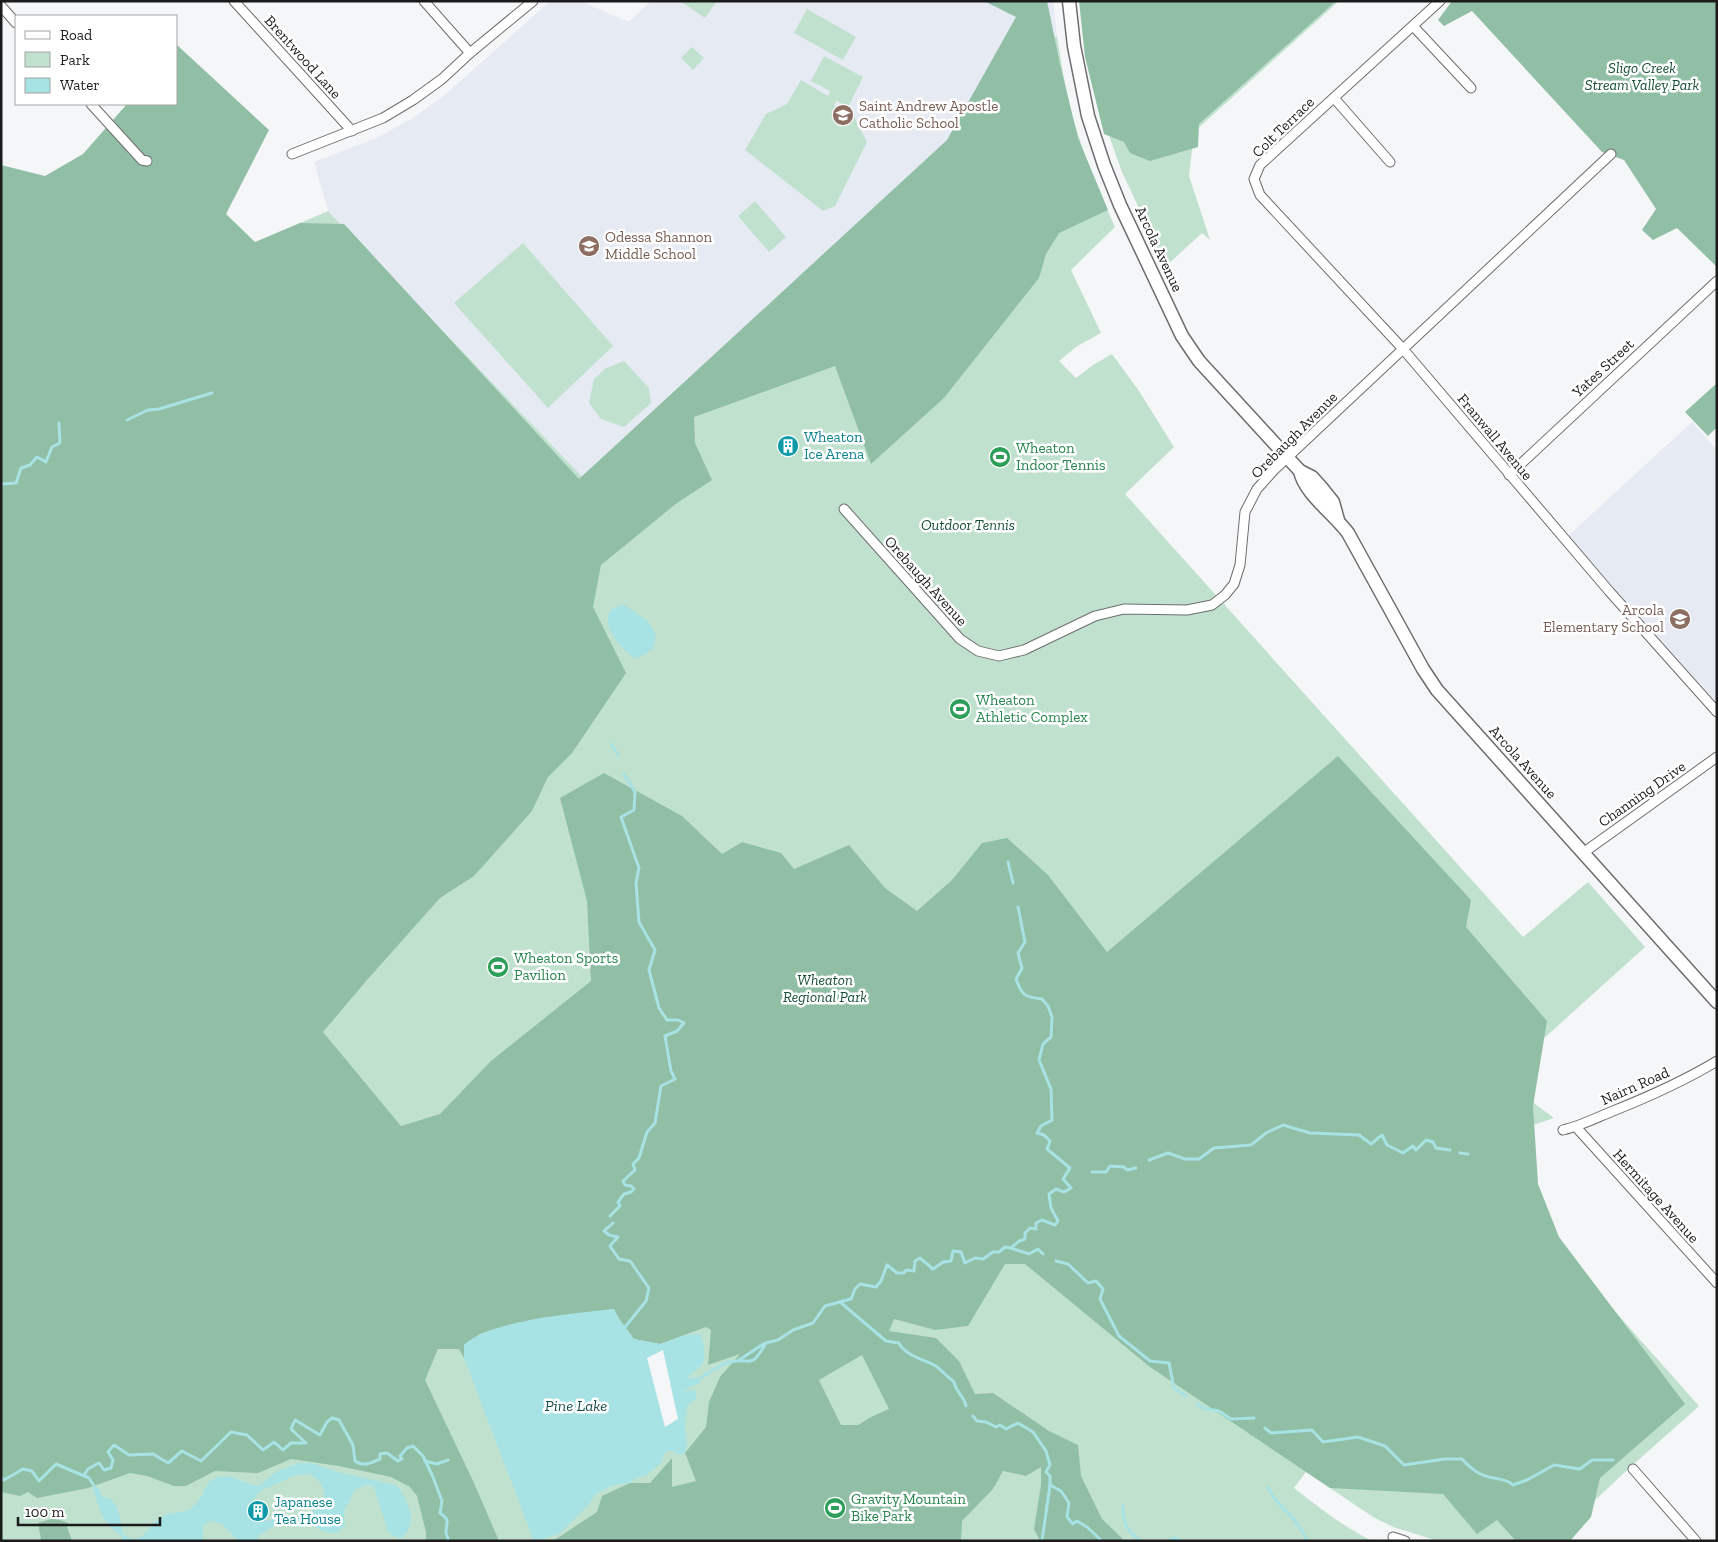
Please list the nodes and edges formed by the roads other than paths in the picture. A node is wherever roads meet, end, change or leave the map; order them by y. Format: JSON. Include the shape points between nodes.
{"nodes":[{"id":1,"x":234,"y":1,"type":"edge"},
{"id":2,"x":424,"y":1,"type":"edge"},
{"id":3,"x":533,"y":1,"type":"edge"},
{"id":4,"x":1069,"y":1,"type":"edge"},
{"id":5,"x":1440,"y":1,"type":"edge"},
{"id":6,"x":1,"y":6,"type":"edge"},
{"id":7,"x":15,"y":22,"type":"edge"},
{"id":8,"x":1413,"y":26,"type":"junction"},
{"id":9,"x":470,"y":53,"type":"junction"},
{"id":10,"x":1471,"y":88,"type":"dead end"},
{"id":11,"x":1334,"y":98,"type":"junction"},
{"id":12,"x":92,"y":105,"type":"edge"},
{"id":13,"x":352,"y":131,"type":"junction"},
{"id":14,"x":292,"y":154,"type":"dead end"},
{"id":15,"x":1611,"y":154,"type":"dead end"},
{"id":16,"x":147,"y":162,"type":"dead end"},
{"id":17,"x":1390,"y":162,"type":"dead end"},
{"id":18,"x":1254,"y":179,"type":"joint"},
{"id":19,"x":1717,"y":281,"type":"edge"},
{"id":20,"x":1403,"y":349,"type":"junction"},
{"id":21,"x":1287,"y":457,"type":"junction"},
{"id":22,"x":1508,"y":474,"type":"junction"},
{"id":23,"x":844,"y":509,"type":"dead end"},
{"id":24,"x":1717,"y":712,"type":"edge"},
{"id":25,"x":1717,"y":757,"type":"edge"},
{"id":26,"x":1583,"y":853,"type":"junction"},
{"id":27,"x":1717,"y":1002,"type":"edge"},
{"id":28,"x":1717,"y":1061,"type":"edge"},
{"id":29,"x":1576,"y":1127,"type":"junction"},
{"id":30,"x":1562,"y":1130,"type":"dead end"},
{"id":31,"x":1717,"y":1283,"type":"edge"},
{"id":32,"x":1633,"y":1469,"type":"dead end"},
{"id":33,"x":1393,"y":1537,"type":"dead end"},
{"id":34,"x":1404,"y":1541,"type":"edge"},
{"id":35,"x":1696,"y":1541,"type":"edge"}],
"edges":[{"from":1,"to":13,"type":"street","name":"Brentwood Lane"},
{"from":2,"to":9,"type":"street"},
{"from":3,"to":9,"type":"street"},
{"from":4,"to":21,"type":"street","name":"Arcola Avenue","via":[[1088,116],[1104,165],[1182,336],[1199,361]]},
{"from":5,"to":8,"type":"street","name":"Colt Terrace"},
{"from":6,"to":7,"type":"street"},
{"from":8,"to":10,"type":"street"},
{"from":8,"to":11,"type":"street","name":"Colt Terrace"},
{"from":9,"to":13,"type":"street","via":[[413,100]]},
{"from":11,"to":17,"type":"street","name":"Colt Terrace"},
{"from":11,"to":18,"type":"street","name":"Colt Terrace","via":[[1260,166]]},
{"from":12,"to":16,"type":"street"},
{"from":13,"to":14,"type":"street"},
{"from":15,"to":20,"type":"street","name":"Orebaugh Avenue"},
{"from":18,"to":20,"type":"street","name":"Franwall Avenue","via":[[1260,195]]},
{"from":19,"to":22,"type":"street","name":"Yates Street"},
{"from":20,"to":21,"type":"street","name":"Orebaugh Avenue"},
{"from":20,"to":22,"type":"street","name":"Franwall Avenue"},
{"from":21,"to":23,"type":"street","name":"Orebaugh Avenue","via":[[1257,489],[1245,512],[1240,565],[1234,584],[1212,605],[1187,610],[1124,609],[1095,616],[1024,650],[999,656],[978,651],[960,639]]},
{"from":21,"to":26,"type":"street","name":"Arcola Avenue","via":[[1300,471],[1302,481],[1348,533],[1437,690]]},
{"from":22,"to":24,"type":"street","name":"Franwall Avenue"},
{"from":25,"to":26,"type":"street","name":"Channing Drive"},
{"from":26,"to":27,"type":"street","name":"Arcola Avenue"},
{"from":28,"to":29,"type":"street","name":"Nairn Road"},
{"from":29,"to":30,"type":"street","name":"Nairn Road"},
{"from":29,"to":31,"type":"street","name":"Hermitage Avenue"},
{"from":32,"to":35,"type":"street"},
{"from":33,"to":34,"type":"street"}]}
